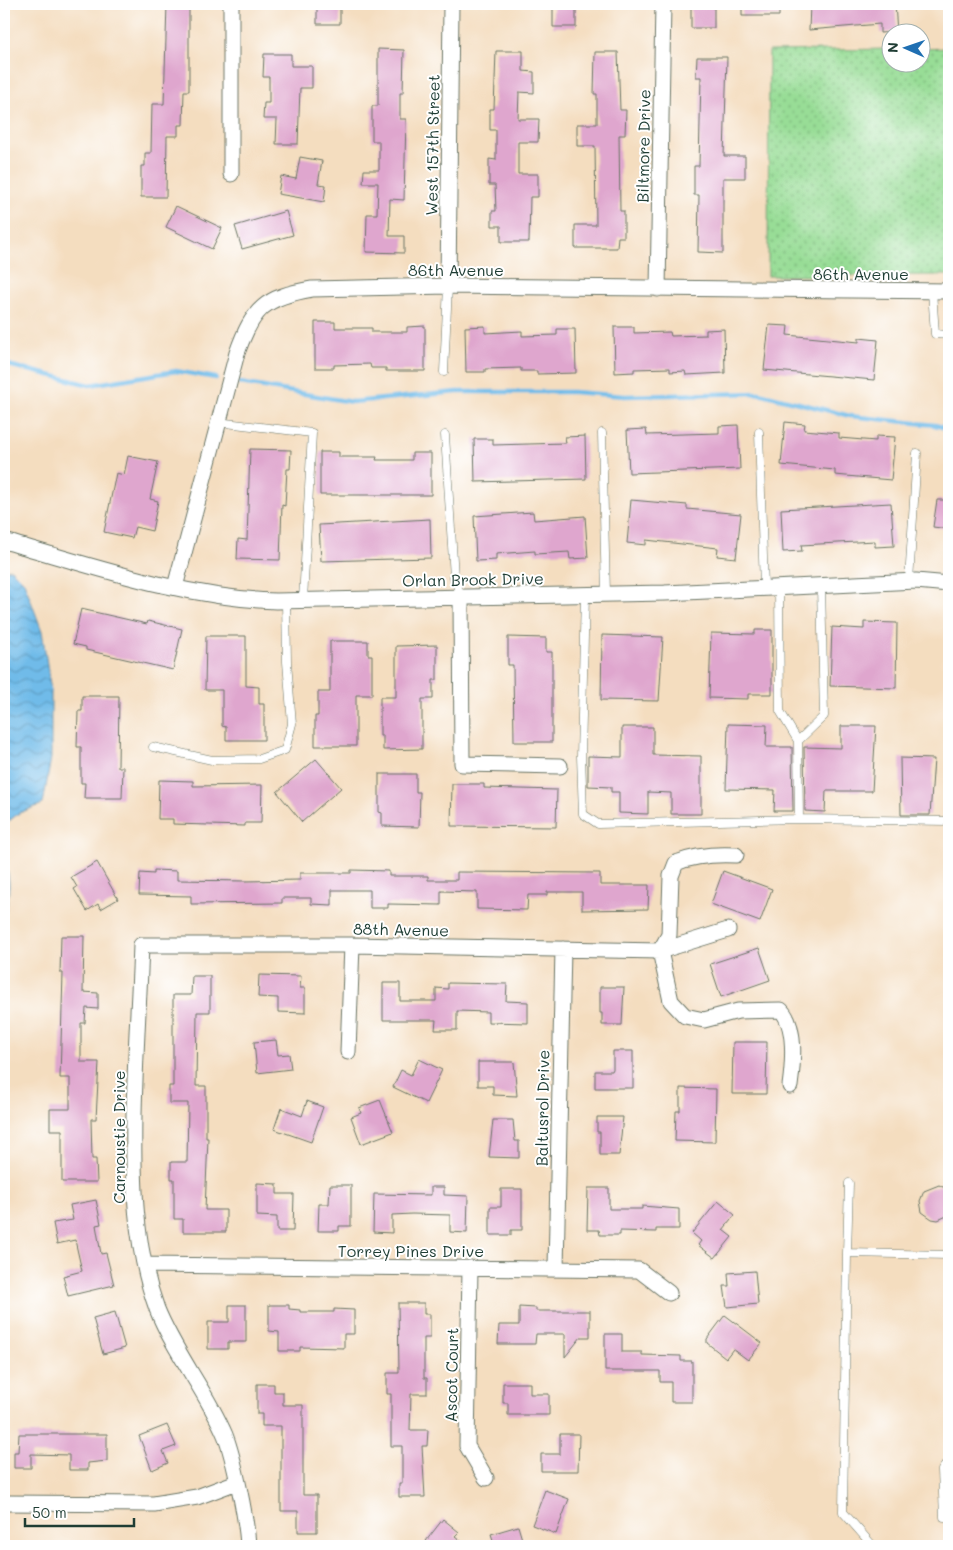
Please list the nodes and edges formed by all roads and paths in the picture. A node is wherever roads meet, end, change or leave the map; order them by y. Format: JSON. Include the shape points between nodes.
{"nodes":[{"id":1,"x":231,"y":4,"type":"edge"},
{"id":2,"x":451,"y":4,"type":"edge"},
{"id":3,"x":663,"y":4,"type":"edge"},
{"id":4,"x":231,"y":174,"type":"dead end"},
{"id":5,"x":448,"y":286,"type":"junction"},
{"id":6,"x":658,"y":289,"type":"junction"},
{"id":7,"x":932,"y":291,"type":"junction"},
{"id":8,"x":949,"y":291,"type":"edge"},
{"id":9,"x":949,"y":335,"type":"edge"},
{"id":10,"x":444,"y":372,"type":"dead end"},
{"id":11,"x":217,"y":422,"type":"junction"},
{"id":12,"x":759,"y":432,"type":"dead end"},
{"id":13,"x":602,"y":433,"type":"dead end"},
{"id":14,"x":445,"y":435,"type":"dead end"},
{"id":15,"x":917,"y":453,"type":"dead end"},
{"id":16,"x":4,"y":541,"type":"edge"},
{"id":17,"x":909,"y":582,"type":"junction"},
{"id":18,"x":949,"y":584,"type":"edge"},
{"id":19,"x":822,"y":586,"type":"junction"},
{"id":20,"x":175,"y":587,"type":"junction"},
{"id":21,"x":772,"y":588,"type":"junction"},
{"id":22,"x":606,"y":594,"type":"junction"},
{"id":23,"x":586,"y":595,"type":"junction"},
{"id":24,"x":461,"y":597,"type":"junction"},
{"id":25,"x":286,"y":600,"type":"junction"},
{"id":26,"x":303,"y":600,"type":"junction"},
{"id":27,"x":798,"y":741,"type":"junction"},
{"id":28,"x":153,"y":747,"type":"dead end"},
{"id":29,"x":560,"y":766,"type":"dead end"},
{"id":30,"x":799,"y":819,"type":"junction"},
{"id":31,"x":949,"y":822,"type":"edge"},
{"id":32,"x":736,"y":855,"type":"dead end"},
{"id":33,"x":728,"y":930,"type":"dead end"},
{"id":34,"x":142,"y":945,"type":"joint"},
{"id":35,"x":352,"y":945,"type":"junction"},
{"id":36,"x":564,"y":949,"type":"junction"},
{"id":37,"x":660,"y":951,"type":"junction"},
{"id":38,"x":348,"y":1052,"type":"dead end"},
{"id":39,"x":790,"y":1086,"type":"dead end"},
{"id":40,"x":849,"y":1183,"type":"dead end"},
{"id":41,"x":847,"y":1253,"type":"junction"},
{"id":42,"x":949,"y":1255,"type":"edge"},
{"id":43,"x":146,"y":1266,"type":"junction"},
{"id":44,"x":470,"y":1268,"type":"junction"},
{"id":45,"x":556,"y":1268,"type":"junction"},
{"id":46,"x":669,"y":1293,"type":"dead end"},
{"id":47,"x":949,"y":1460,"type":"edge"},
{"id":48,"x":486,"y":1478,"type":"dead end"},
{"id":49,"x":237,"y":1482,"type":"junction"},
{"id":50,"x":4,"y":1503,"type":"edge"},
{"id":51,"x":949,"y":1517,"type":"edge"},
{"id":52,"x":248,"y":1546,"type":"edge"},
{"id":53,"x":874,"y":1546,"type":"edge"}],
"edges":[{"from":1,"to":4,"type":"street"},
{"from":2,"to":5,"type":"street","name":"West 157th Street"},
{"from":3,"to":6,"type":"street","name":"Biltmore Drive"},
{"from":5,"to":6,"type":"street","name":"86th Avenue"},
{"from":5,"to":10,"type":"lane"},
{"from":5,"to":11,"type":"street","name":"86th Avenue","via":[[312,289],[272,299],[246,327]]},
{"from":6,"to":7,"type":"street","name":"86th Avenue"},
{"from":7,"to":8,"type":"street","name":"86th Avenue"},
{"from":7,"to":9,"type":"lane","via":[[935,334]]},
{"from":11,"to":20,"type":"street","name":"86th Avenue"},
{"from":11,"to":26,"type":"lane","via":[[312,433]]},
{"from":12,"to":21,"type":"lane"},
{"from":13,"to":22,"type":"lane"},
{"from":14,"to":24,"type":"lane","via":[[454,577]]},
{"from":15,"to":17,"type":"lane"},
{"from":16,"to":20,"type":"street","name":"Orlan Brook Drive"},
{"from":17,"to":18,"type":"street","name":"Orlan Brook Drive"},
{"from":17,"to":19,"type":"street","name":"Orlan Brook Drive"},
{"from":19,"to":21,"type":"street","name":"Orlan Brook Drive"},
{"from":19,"to":27,"type":"lane","via":[[824,716]]},
{"from":20,"to":25,"type":"street","name":"Orlan Brook Drive","via":[[236,600]]},
{"from":21,"to":22,"type":"street","name":"Orlan Brook Drive"},
{"from":21,"to":27,"type":"lane","via":[[780,711]]},
{"from":22,"to":23,"type":"street","name":"Orlan Brook Drive"},
{"from":23,"to":24,"type":"street","name":"Orlan Brook Drive"},
{"from":23,"to":30,"type":"lane","via":[[581,756],[583,814],[598,824]]},
{"from":24,"to":26,"type":"street","name":"Orlan Brook Drive"},
{"from":24,"to":29,"type":"street","via":[[462,764]]},
{"from":25,"to":26,"type":"street","name":"Orlan Brook Drive"},
{"from":25,"to":28,"type":"lane","via":[[292,724],[285,750],[259,759],[212,760]]},
{"from":27,"to":30,"type":"lane"},
{"from":30,"to":31,"type":"lane"},
{"from":32,"to":37,"type":"street","via":[[688,858],[676,863],[671,876],[669,935]]},
{"from":33,"to":37,"type":"street","name":"88th Avenue"},
{"from":34,"to":35,"type":"street","name":"88th Avenue"},
{"from":34,"to":43,"type":"street","name":"Carnoustie Drive","via":[[133,1186]]},
{"from":35,"to":36,"type":"street","name":"88th Avenue"},
{"from":35,"to":38,"type":"street"},
{"from":36,"to":37,"type":"street","name":"88th Avenue"},
{"from":36,"to":45,"type":"street","name":"Baltusrol Drive"},
{"from":37,"to":39,"type":"street","via":[[671,1001],[685,1016],[704,1020],[738,1011],[781,1010],[788,1017],[792,1042]]},
{"from":40,"to":41,"type":"lane"},
{"from":41,"to":42,"type":"lane"},
{"from":41,"to":53,"type":"lane","via":[[843,1512]]},
{"from":43,"to":44,"type":"street","name":"Torrey Pines Drive"},
{"from":43,"to":49,"type":"street","name":"Carnoustie Drive","via":[[158,1309],[225,1436]]},
{"from":44,"to":45,"type":"street","name":"Torrey Pines Drive"},
{"from":44,"to":48,"type":"street","name":"Ascot Court","via":[[467,1446]]},
{"from":45,"to":46,"type":"street","name":"Torrey Pines Drive","via":[[639,1270]]},
{"from":47,"to":51,"type":"lane","via":[[942,1470],[944,1517]]},
{"from":49,"to":50,"type":"street","via":[[197,1497],[154,1504]]},
{"from":49,"to":52,"type":"street","name":"Carnoustie Drive"}]}
